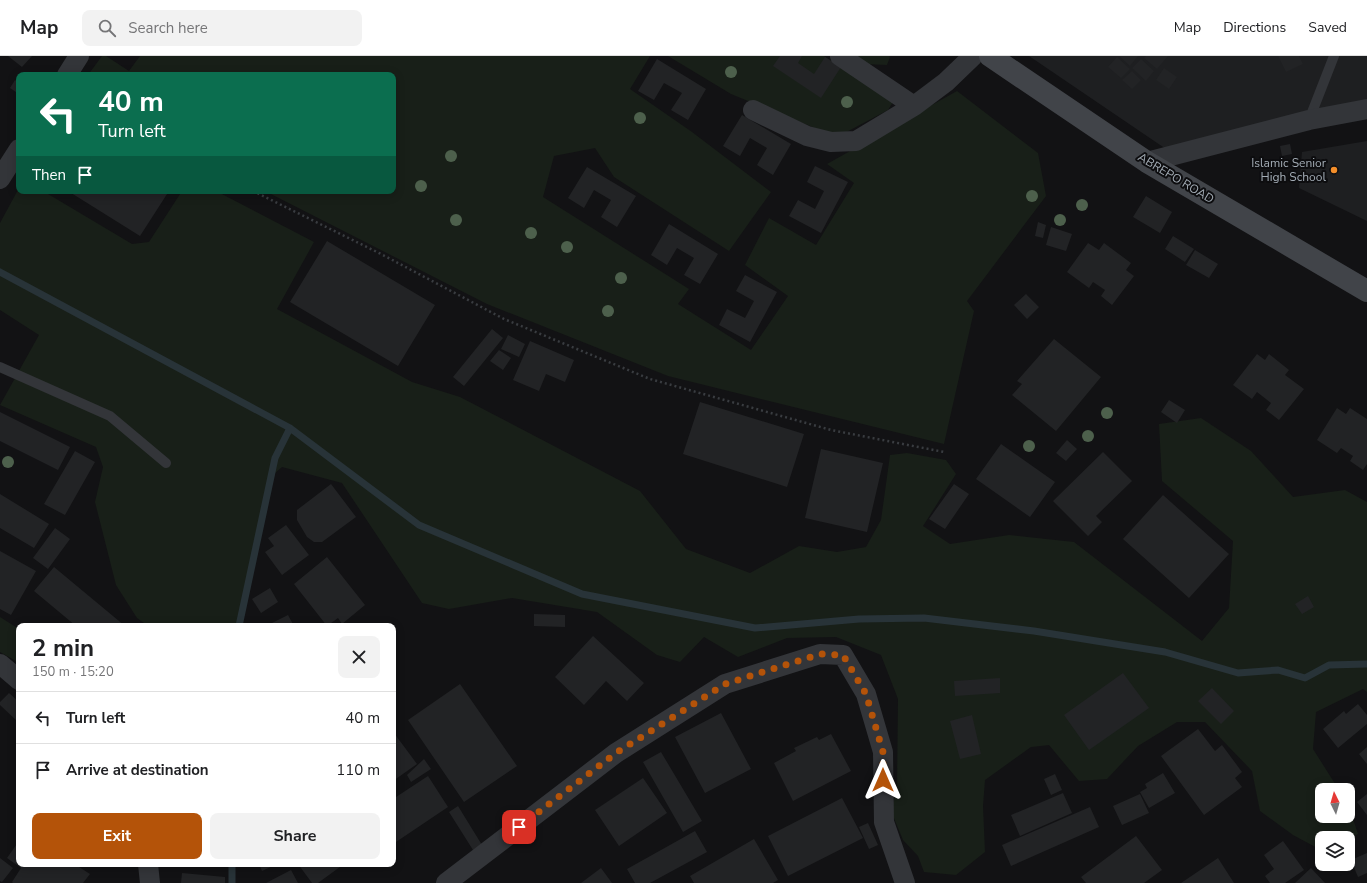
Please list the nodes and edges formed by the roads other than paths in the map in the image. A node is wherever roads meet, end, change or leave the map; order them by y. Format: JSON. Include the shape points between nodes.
{"nodes":[{"id":1,"x":78,"y":56,"type":"edge"},
{"id":2,"x":840,"y":56,"type":"edge"},
{"id":3,"x":973,"y":56,"type":"edge"},
{"id":4,"x":990,"y":56,"type":"edge"},
{"id":5,"x":1334,"y":56,"type":"edge"},
{"id":6,"x":68,"y":72,"type":"edge"},
{"id":7,"x":914,"y":106,"type":"junction"},
{"id":8,"x":1367,"y":108,"type":"edge"},
{"id":9,"x":753,"y":110,"type":"dead end"},
{"id":10,"x":1309,"y":120,"type":"junction"},
{"id":11,"x":16,"y":154,"type":"edge"},
{"id":12,"x":1147,"y":162,"type":"junction"},
{"id":13,"x":0,"y":179,"type":"edge"},
{"id":14,"x":1367,"y":291,"type":"edge"},
{"id":15,"x":0,"y":367,"type":"edge"},
{"id":16,"x":166,"y":463,"type":"dead end"},
{"id":17,"x":0,"y":664,"type":"edge"},
{"id":18,"x":16,"y":677,"type":"edge"},
{"id":19,"x":148,"y":867,"type":"edge"},
{"id":20,"x":150,"y":883,"type":"edge"},
{"id":21,"x":446,"y":883,"type":"edge"},
{"id":22,"x":905,"y":883,"type":"edge"}],
"edges":[{"from":1,"to":6,"type":"street"},
{"from":2,"to":7,"type":"street"},
{"from":3,"to":7,"type":"street","via":[[946,82]]},
{"from":4,"to":12,"type":"main road","name":"ABREPO ROAD"},
{"from":5,"to":10,"type":"lane"},
{"from":7,"to":9,"type":"street","via":[[856,141],[831,142],[807,136]]},
{"from":8,"to":10,"type":"street"},
{"from":10,"to":12,"type":"street"},
{"from":11,"to":13,"type":"street"},
{"from":12,"to":14,"type":"main road","name":"ABREPO ROAD"},
{"from":15,"to":16,"type":"lane","via":[[110,416]]},
{"from":17,"to":18,"type":"street"},
{"from":19,"to":20,"type":"street"},
{"from":21,"to":22,"type":"street","via":[[616,753],[725,684],[820,654],[843,655],[866,694],[883,752],[884,822]]}]}
